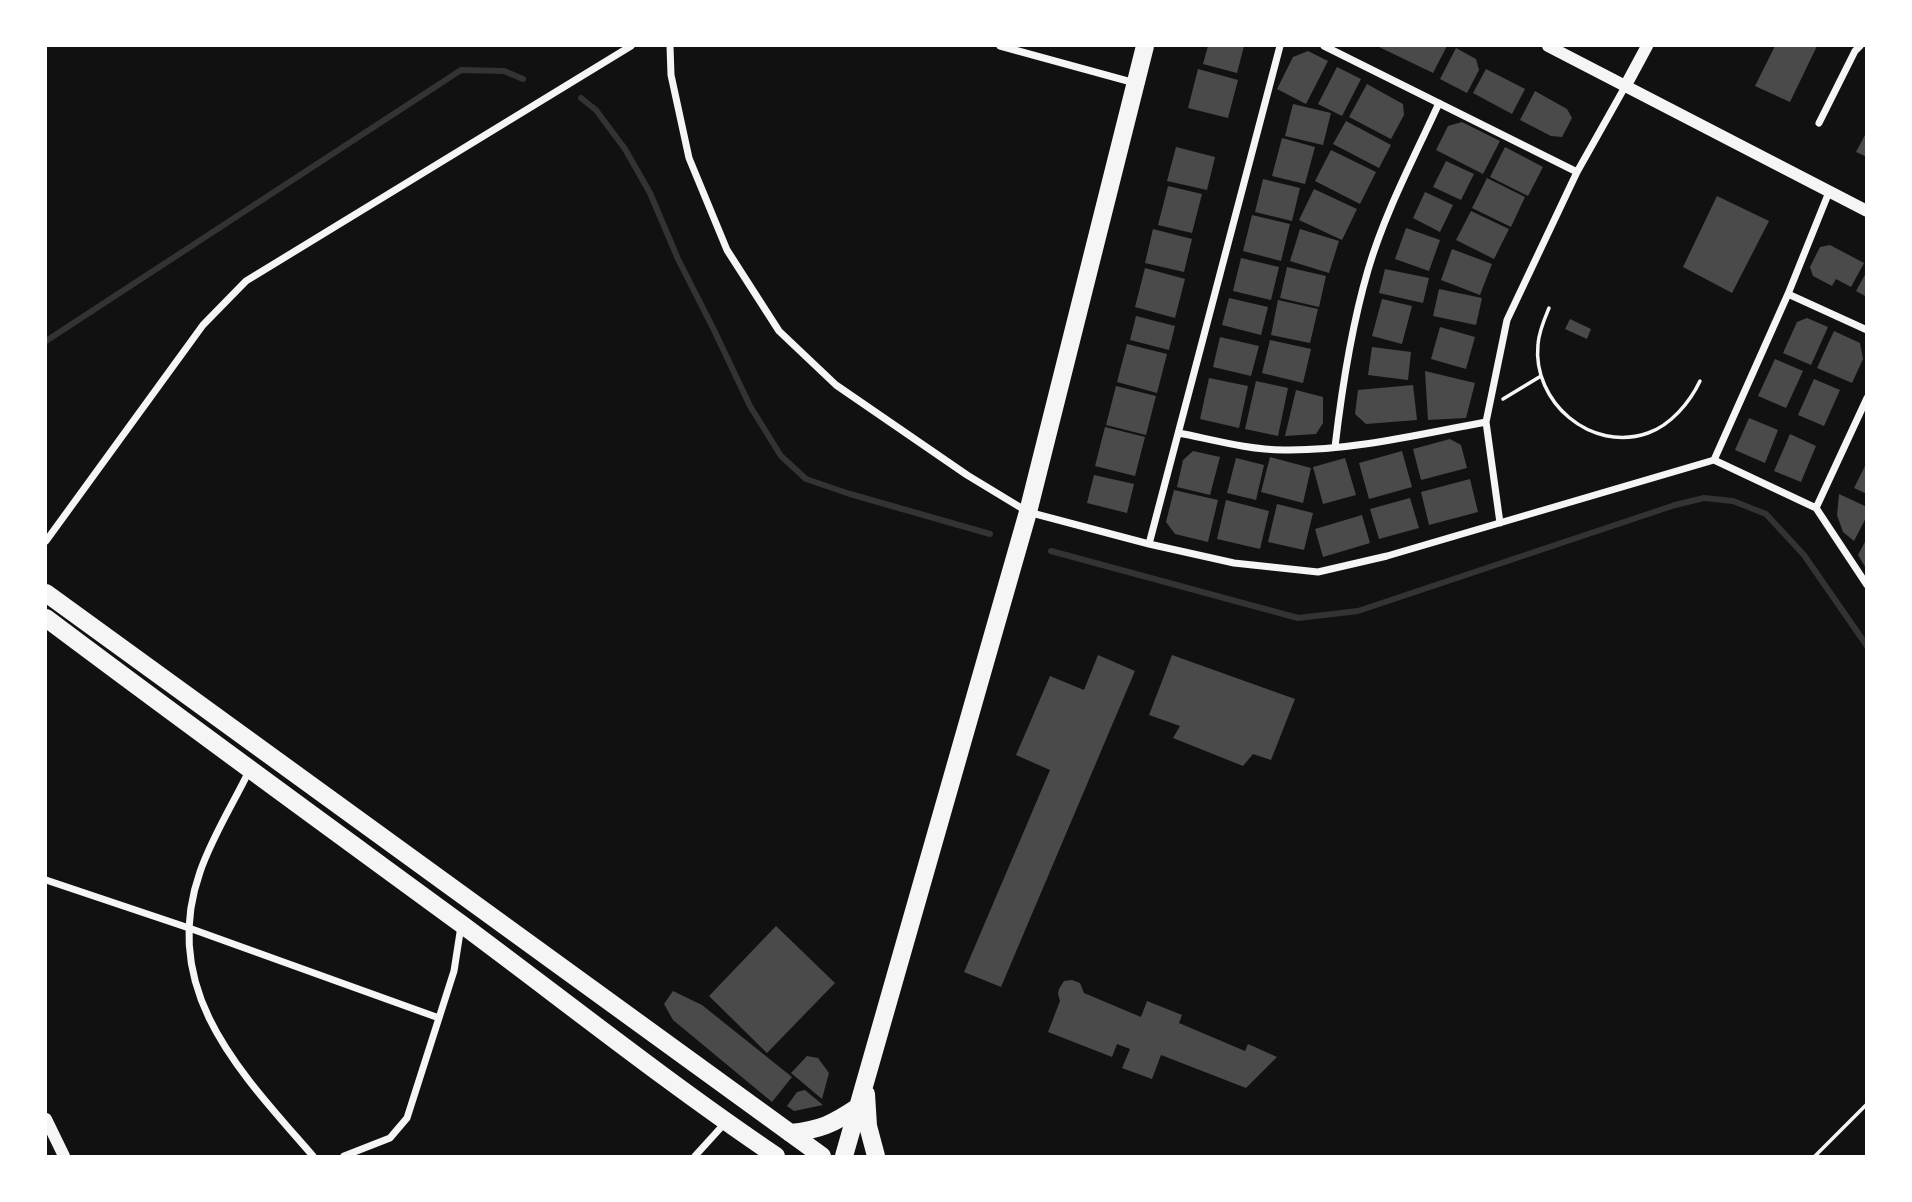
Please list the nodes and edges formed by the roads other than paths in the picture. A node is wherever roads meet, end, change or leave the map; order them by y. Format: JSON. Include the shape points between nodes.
{"nodes":[{"id":1,"x":631,"y":46,"type":"edge"},
{"id":2,"x":670,"y":46,"type":"edge"},
{"id":3,"x":999,"y":46,"type":"edge"},
{"id":4,"x":1145,"y":46,"type":"edge"},
{"id":5,"x":1280,"y":46,"type":"edge"},
{"id":6,"x":1324,"y":46,"type":"edge"},
{"id":7,"x":1548,"y":46,"type":"edge"},
{"id":8,"x":1647,"y":46,"type":"edge"},
{"id":9,"x":1860,"y":46,"type":"edge"},
{"id":10,"x":1136,"y":83,"type":"junction"},
{"id":11,"x":1626,"y":85,"type":"junction"},
{"id":12,"x":1439,"y":103,"type":"junction"},
{"id":13,"x":1819,"y":123,"type":"dead end"},
{"id":14,"x":1577,"y":172,"type":"junction"},
{"id":15,"x":1829,"y":192,"type":"junction"},
{"id":16,"x":1867,"y":211,"type":"edge"},
{"id":17,"x":1788,"y":294,"type":"junction"},
{"id":18,"x":1867,"y":330,"type":"edge"},
{"id":19,"x":1867,"y":398,"type":"edge"},
{"id":20,"x":1486,"y":422,"type":"junction"},
{"id":21,"x":1179,"y":433,"type":"junction"},
{"id":22,"x":1335,"y":447,"type":"junction"},
{"id":23,"x":1714,"y":460,"type":"junction"},
{"id":24,"x":1815,"y":508,"type":"junction"},
{"id":25,"x":1028,"y":512,"type":"junction"},
{"id":26,"x":1500,"y":523,"type":"junction"},
{"id":27,"x":46,"y":541,"type":"edge"},
{"id":28,"x":1149,"y":544,"type":"junction"},
{"id":29,"x":1867,"y":585,"type":"edge"},
{"id":30,"x":46,"y":593,"type":"edge"},
{"id":31,"x":46,"y":618,"type":"edge"},
{"id":32,"x":249,"y":771,"type":"junction"},
{"id":33,"x":46,"y":880,"type":"edge"},
{"id":34,"x":461,"y":924,"type":"junction"},
{"id":35,"x":190,"y":928,"type":"junction"},
{"id":36,"x":439,"y":1018,"type":"junction"},
{"id":37,"x":865,"y":1084,"type":"junction"},
{"id":38,"x":858,"y":1107,"type":"junction"},
{"id":39,"x":46,"y":1119,"type":"edge"},
{"id":40,"x":726,"y":1122,"type":"junction"},
{"id":41,"x":790,"y":1133,"type":"junction"},
{"id":42,"x":64,"y":1157,"type":"edge"},
{"id":43,"x":313,"y":1157,"type":"edge"},
{"id":44,"x":344,"y":1157,"type":"edge"},
{"id":45,"x":695,"y":1157,"type":"edge"},
{"id":46,"x":776,"y":1157,"type":"edge"},
{"id":47,"x":822,"y":1157,"type":"edge"},
{"id":48,"x":844,"y":1157,"type":"edge"},
{"id":49,"x":876,"y":1157,"type":"edge"}],
"edges":[{"from":1,"to":27,"type":"street","via":[[246,281],[203,325]]},
{"from":2,"to":25,"type":"street","via":[[671,75],[689,158],[727,250],[779,331],[836,385]]},
{"from":3,"to":10,"type":"street"},
{"from":4,"to":10,"type":"main road"},
{"from":5,"to":21,"type":"street"},
{"from":6,"to":12,"type":"street"},
{"from":7,"to":11,"type":"street"},
{"from":8,"to":11,"type":"street"},
{"from":9,"to":13,"type":"street"},
{"from":10,"to":25,"type":"main road"},
{"from":11,"to":14,"type":"street"},
{"from":11,"to":15,"type":"street"},
{"from":12,"to":14,"type":"street"},
{"from":12,"to":22,"type":"street","via":[[1368,268],[1345,366]]},
{"from":14,"to":20,"type":"street","via":[[1507,320]]},
{"from":15,"to":16,"type":"street"},
{"from":15,"to":17,"type":"street"},
{"from":17,"to":18,"type":"street"},
{"from":17,"to":23,"type":"street"},
{"from":19,"to":24,"type":"street"},
{"from":20,"to":22,"type":"street"},
{"from":20,"to":26,"type":"street"},
{"from":21,"to":22,"type":"street","via":[[1251,448]]},
{"from":21,"to":28,"type":"street"},
{"from":23,"to":24,"type":"street"},
{"from":23,"to":26,"type":"street"},
{"from":24,"to":29,"type":"street"},
{"from":25,"to":28,"type":"street"},
{"from":25,"to":37,"type":"main road"},
{"from":26,"to":28,"type":"street","via":[[1318,572],[1234,563]]},
{"from":30,"to":41,"type":"main road"},
{"from":31,"to":32,"type":"main road"},
{"from":32,"to":34,"type":"main road"},
{"from":32,"to":35,"type":"street","via":[[200,870]]},
{"from":33,"to":35,"type":"street"},
{"from":34,"to":36,"type":"street","via":[[454,971]]},
{"from":34,"to":40,"type":"main road"},
{"from":35,"to":36,"type":"street"},
{"from":35,"to":43,"type":"street","via":[[194,983],[217,1035],[244,1075]]},
{"from":36,"to":44,"type":"street","via":[[407,1118],[390,1138]]},
{"from":37,"to":38,"type":"main road"},
{"from":37,"to":49,"type":"main road"},
{"from":38,"to":41,"type":"main road","via":[[827,1127]]},
{"from":38,"to":48,"type":"main road"},
{"from":39,"to":42,"type":"street"},
{"from":40,"to":45,"type":"street"},
{"from":40,"to":46,"type":"main road"},
{"from":41,"to":47,"type":"main road"}]}
